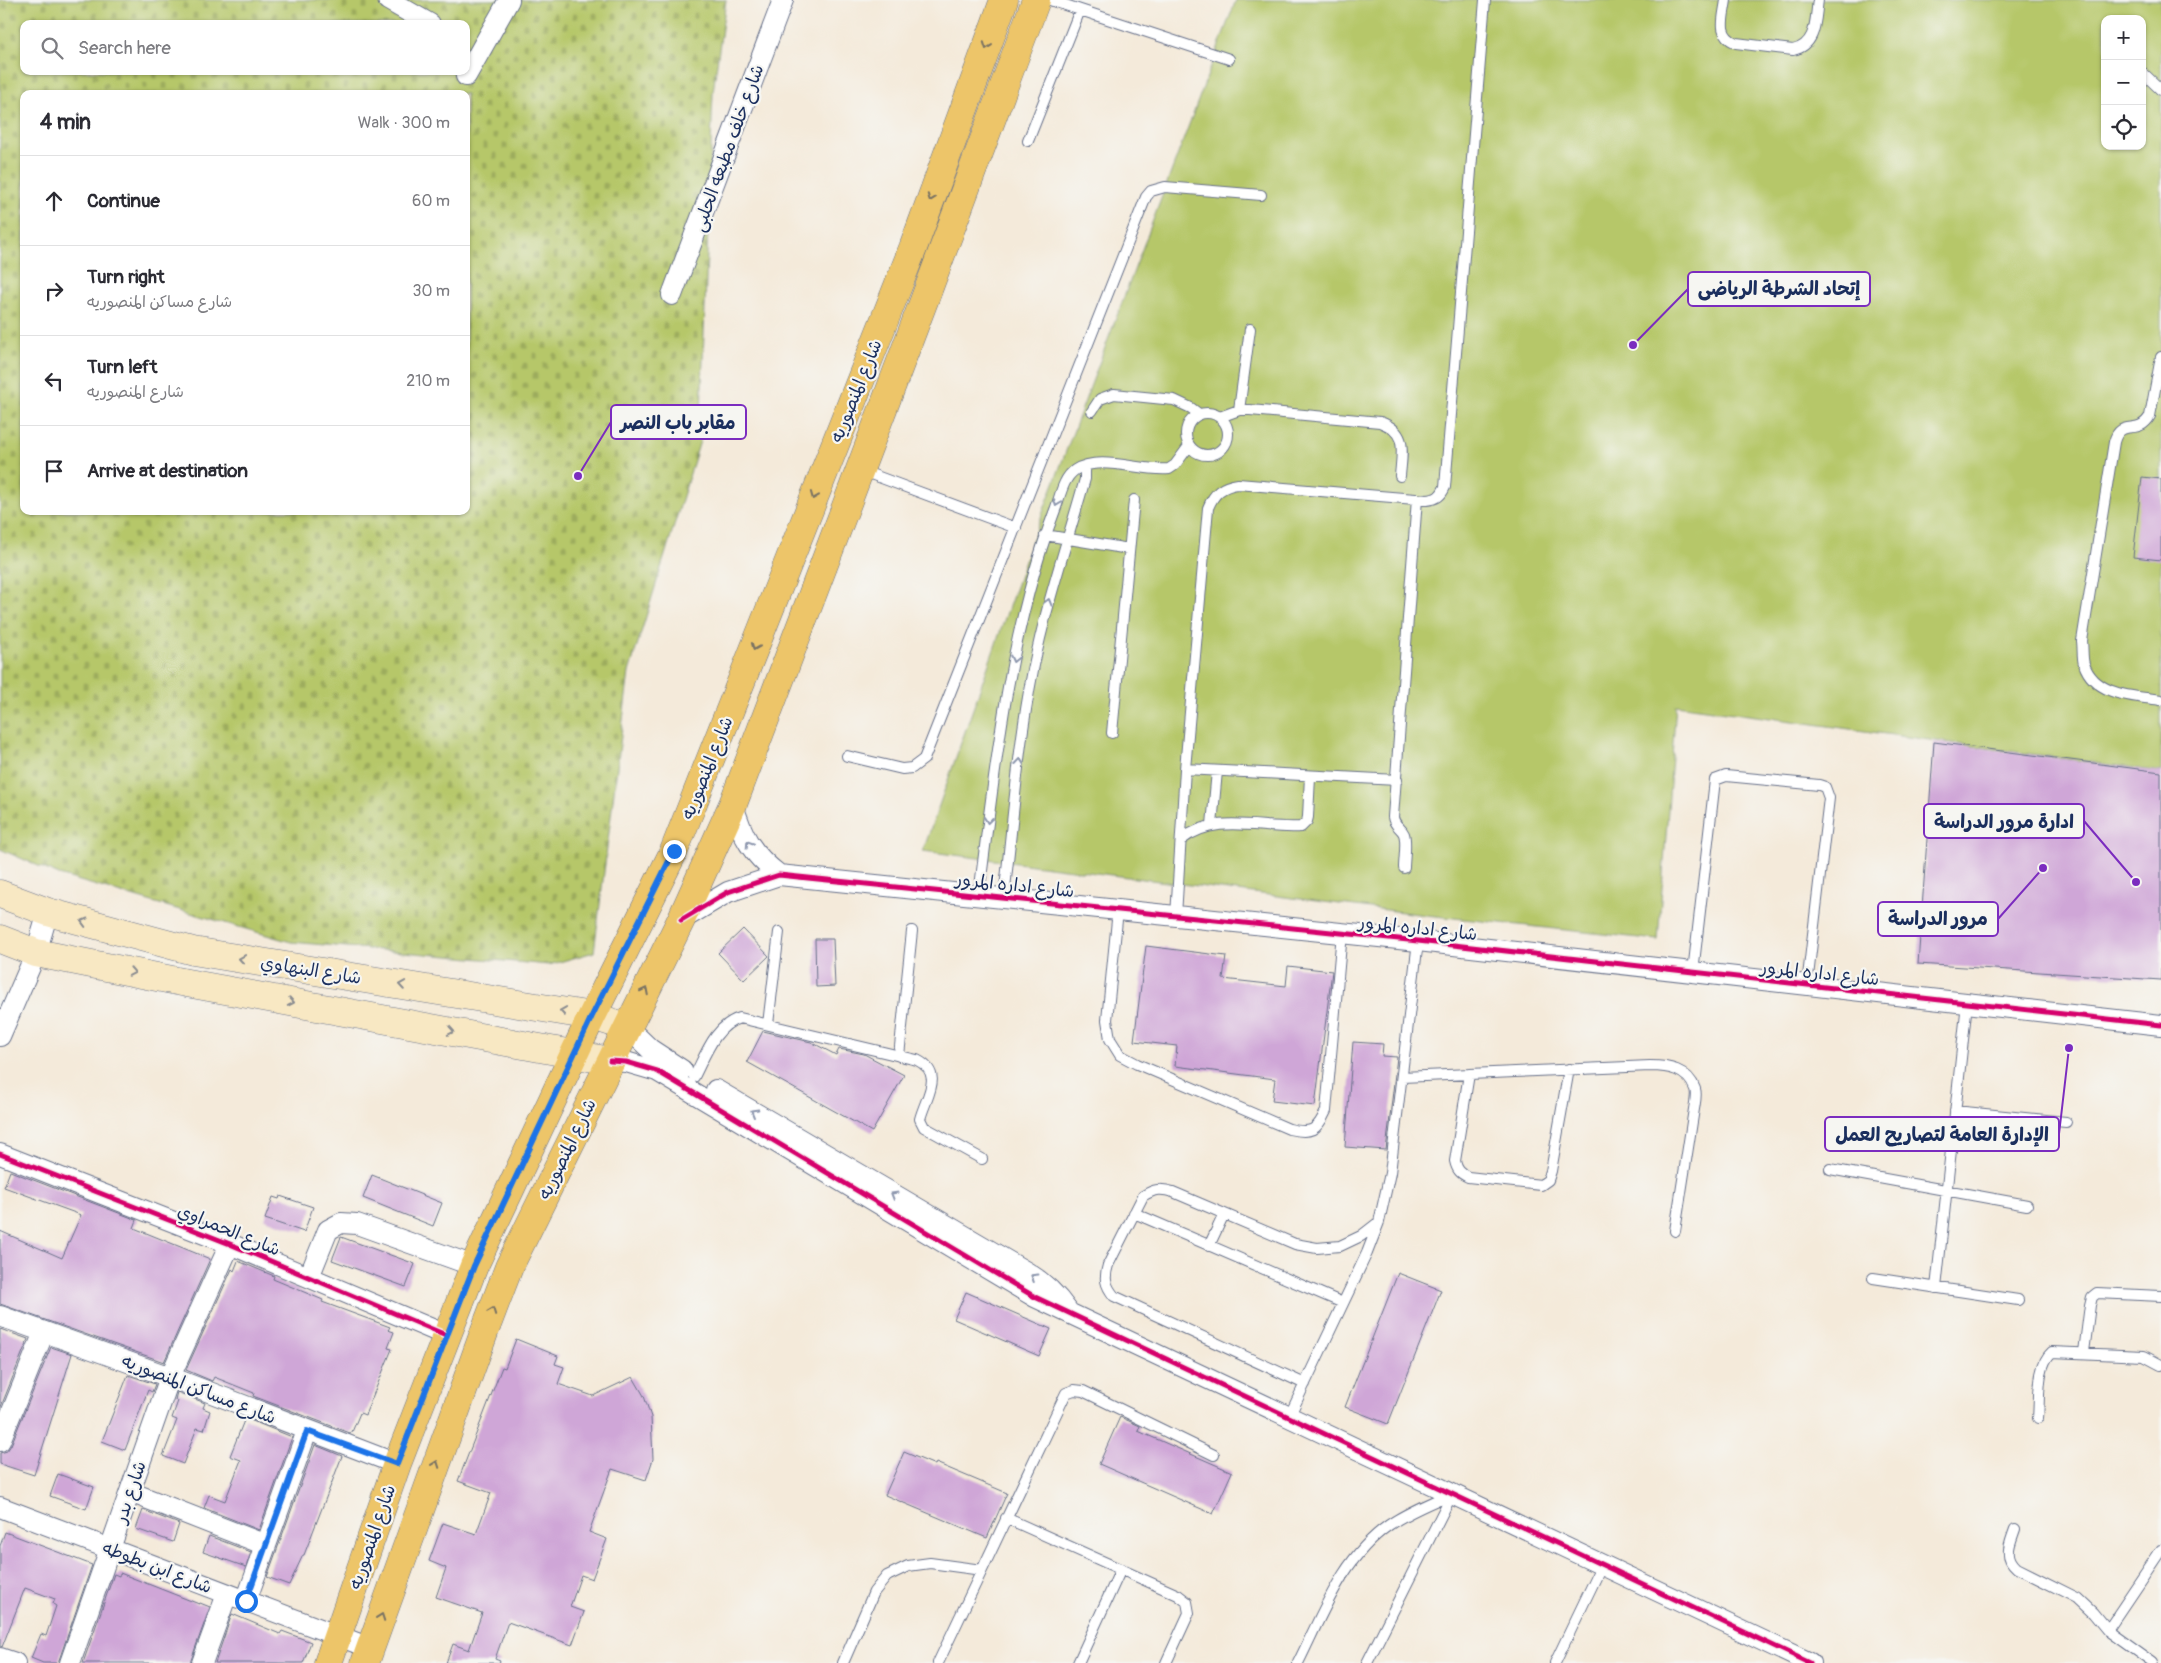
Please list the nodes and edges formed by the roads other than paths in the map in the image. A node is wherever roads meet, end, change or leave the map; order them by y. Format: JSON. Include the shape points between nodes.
{"nodes":[{"id":1,"x":388,"y":0,"type":"edge"},
{"id":2,"x":508,"y":0,"type":"edge"},
{"id":3,"x":783,"y":0,"type":"edge"},
{"id":4,"x":1004,"y":0,"type":"edge"},
{"id":5,"x":1036,"y":0,"type":"edge"},
{"id":6,"x":1050,"y":0,"type":"edge"},
{"id":7,"x":1485,"y":0,"type":"edge"},
{"id":8,"x":1726,"y":0,"type":"edge"},
{"id":9,"x":1818,"y":0,"type":"edge"},
{"id":10,"x":1080,"y":10,"type":"junction"},
{"id":11,"x":423,"y":20,"type":"edge"},
{"id":12,"x":473,"y":48,"type":"edge"},
{"id":13,"x":1229,"y":59,"type":"dead end"},
{"id":14,"x":2146,"y":76,"type":"edge"},
{"id":15,"x":2161,"y":90,"type":"edge"},
{"id":16,"x":1028,"y":141,"type":"dead end"},
{"id":17,"x":1261,"y":195,"type":"dead end"},
{"id":18,"x":672,"y":295,"type":"dead end"},
{"id":19,"x":1250,"y":330,"type":"dead end"},
{"id":20,"x":2161,"y":357,"type":"edge"},
{"id":21,"x":1238,"y":410,"type":"junction"},
{"id":22,"x":1092,"y":411,"type":"dead end"},
{"id":23,"x":1199,"y":414,"type":"junction"},
{"id":24,"x":1220,"y":417,"type":"junction"},
{"id":25,"x":1189,"y":446,"type":"junction"},
{"id":26,"x":829,"y":458,"type":"junction"},
{"id":27,"x":1085,"y":467,"type":"junction"},
{"id":28,"x":859,"y":470,"type":"junction"},
{"id":29,"x":1400,"y":476,"type":"dead end"},
{"id":30,"x":1417,"y":499,"type":"junction"},
{"id":31,"x":1134,"y":500,"type":"dead end"},
{"id":32,"x":1016,"y":528,"type":"junction"},
{"id":33,"x":1045,"y":535,"type":"junction"},
{"id":34,"x":1067,"y":539,"type":"junction"},
{"id":35,"x":1129,"y":549,"type":"junction"},
{"id":36,"x":2161,"y":700,"type":"edge"},
{"id":37,"x":1112,"y":733,"type":"dead end"},
{"id":38,"x":847,"y":756,"type":"dead end"},
{"id":39,"x":1185,"y":769,"type":"junction"},
{"id":40,"x":1217,"y":770,"type":"junction"},
{"id":41,"x":1310,"y":776,"type":"junction"},
{"id":42,"x":1397,"y":780,"type":"junction"},
{"id":43,"x":733,"y":804,"type":"junction"},
{"id":44,"x":1212,"y":825,"type":"junction"},
{"id":45,"x":1181,"y":840,"type":"junction"},
{"id":46,"x":674,"y":851,"type":"junction"},
{"id":47,"x":707,"y":864,"type":"junction"},
{"id":48,"x":1404,"y":868,"type":"dead end"},
{"id":49,"x":779,"y":875,"type":"junction"},
{"id":50,"x":0,"y":894,"type":"edge"},
{"id":51,"x":978,"y":895,"type":"junction"},
{"id":52,"x":1004,"y":897,"type":"junction"},
{"id":53,"x":1118,"y":910,"type":"junction"},
{"id":54,"x":48,"y":912,"type":"junction"},
{"id":55,"x":1176,"y":916,"type":"junction"},
{"id":56,"x":681,"y":920,"type":"junction"},
{"id":57,"x":779,"y":932,"type":"dead end"},
{"id":58,"x":912,"y":932,"type":"dead end"},
{"id":59,"x":1342,"y":933,"type":"junction"},
{"id":60,"x":0,"y":939,"type":"edge"},
{"id":61,"x":1418,"y":941,"type":"junction"},
{"id":62,"x":36,"y":953,"type":"junction"},
{"id":63,"x":1693,"y":972,"type":"junction"},
{"id":64,"x":1807,"y":985,"type":"junction"},
{"id":65,"x":1967,"y":1004,"type":"junction"},
{"id":66,"x":592,"y":1016,"type":"junction"},
{"id":67,"x":768,"y":1024,"type":"junction"},
{"id":68,"x":2161,"y":1025,"type":"edge"},
{"id":69,"x":627,"y":1027,"type":"junction"},
{"id":70,"x":0,"y":1036,"type":"edge"},
{"id":71,"x":575,"y":1054,"type":"junction"},
{"id":72,"x":899,"y":1056,"type":"junction"},
{"id":73,"x":610,"y":1061,"type":"junction"},
{"id":74,"x":1569,"y":1069,"type":"junction"},
{"id":75,"x":1469,"y":1074,"type":"junction"},
{"id":76,"x":694,"y":1077,"type":"junction"},
{"id":77,"x":1402,"y":1077,"type":"junction"},
{"id":78,"x":1955,"y":1111,"type":"junction"},
{"id":79,"x":2066,"y":1122,"type":"dead end"},
{"id":80,"x":0,"y":1154,"type":"edge"},
{"id":81,"x":982,"y":1159,"type":"dead end"},
{"id":82,"x":1830,"y":1169,"type":"dead end"},
{"id":83,"x":1946,"y":1190,"type":"junction"},
{"id":84,"x":2027,"y":1205,"type":"dead end"},
{"id":85,"x":1134,"y":1213,"type":"junction"},
{"id":86,"x":1224,"y":1214,"type":"junction"},
{"id":87,"x":1379,"y":1222,"type":"junction"},
{"id":88,"x":1675,"y":1231,"type":"dead end"},
{"id":89,"x":230,"y":1244,"type":"junction"},
{"id":90,"x":1209,"y":1246,"type":"junction"},
{"id":91,"x":474,"y":1266,"type":"junction"},
{"id":92,"x":309,"y":1277,"type":"junction"},
{"id":93,"x":1873,"y":1278,"type":"dead end"},
{"id":94,"x":1936,"y":1288,"type":"junction"},
{"id":95,"x":2161,"y":1296,"type":"edge"},
{"id":96,"x":2018,"y":1300,"type":"dead end"},
{"id":97,"x":1343,"y":1303,"type":"junction"},
{"id":98,"x":1068,"y":1311,"type":"junction"},
{"id":99,"x":0,"y":1316,"type":"edge"},
{"id":100,"x":44,"y":1332,"type":"junction"},
{"id":101,"x":446,"y":1335,"type":"junction"},
{"id":102,"x":2084,"y":1352,"type":"junction"},
{"id":103,"x":2161,"y":1365,"type":"edge"},
{"id":104,"x":170,"y":1377,"type":"junction"},
{"id":105,"x":1305,"y":1384,"type":"junction"},
{"id":106,"x":1289,"y":1417,"type":"junction"},
{"id":107,"x":2038,"y":1418,"type":"dead end"},
{"id":108,"x":307,"y":1431,"type":"junction"},
{"id":109,"x":0,"y":1441,"type":"edge"},
{"id":110,"x":1214,"y":1455,"type":"dead end"},
{"id":111,"x":397,"y":1464,"type":"junction"},
{"id":112,"x":130,"y":1492,"type":"junction"},
{"id":113,"x":1452,"y":1494,"type":"junction"},
{"id":114,"x":0,"y":1508,"type":"edge"},
{"id":115,"x":1006,"y":1518,"type":"junction"},
{"id":116,"x":2015,"y":1529,"type":"dead end"},
{"id":117,"x":266,"y":1545,"type":"junction"},
{"id":118,"x":110,"y":1550,"type":"junction"},
{"id":119,"x":2161,"y":1550,"type":"edge"},
{"id":120,"x":1602,"y":1565,"type":"junction"},
{"id":121,"x":1121,"y":1569,"type":"junction"},
{"id":122,"x":982,"y":1570,"type":"junction"},
{"id":123,"x":227,"y":1594,"type":"junction"},
{"id":124,"x":246,"y":1601,"type":"junction"},
{"id":125,"x":2107,"y":1630,"type":"junction"},
{"id":126,"x":338,"y":1636,"type":"junction"},
{"id":127,"x":367,"y":1656,"type":"edge"},
{"id":128,"x":0,"y":1658,"type":"edge"},
{"id":129,"x":15,"y":1663,"type":"edge"},
{"id":130,"x":70,"y":1663,"type":"edge"},
{"id":131,"x":202,"y":1663,"type":"edge"},
{"id":132,"x":328,"y":1663,"type":"edge"},
{"id":133,"x":842,"y":1663,"type":"edge"},
{"id":134,"x":938,"y":1663,"type":"edge"},
{"id":135,"x":1078,"y":1663,"type":"edge"},
{"id":136,"x":1166,"y":1663,"type":"edge"},
{"id":137,"x":1298,"y":1663,"type":"edge"},
{"id":138,"x":1367,"y":1663,"type":"edge"},
{"id":139,"x":1555,"y":1663,"type":"edge"},
{"id":140,"x":1810,"y":1663,"type":"edge"},
{"id":141,"x":2153,"y":1663,"type":"edge"}],
"edges":[{"from":1,"to":11,"type":"street"},
{"from":2,"to":12,"type":"street"},
{"from":3,"to":18,"type":"street","name":"شارع خلف مطبعه الحلبى"},
{"from":4,"to":26,"type":"main road","name":"شارع المنصوريه","one_way":true,"via":[[916,239]]},
{"from":5,"to":28,"type":"main road","name":"شارع المنصوريه"},
{"from":6,"to":10,"type":"lane"},
{"from":7,"to":30,"type":"lane","via":[[1444,487],[1435,499]]},
{"from":8,"to":9,"type":"lane","via":[[1723,32],[1728,40],[1793,50],[1808,43],[1812,36]]},
{"from":10,"to":13,"type":"lane"},
{"from":10,"to":16,"type":"lane"},
{"from":14,"to":15,"type":"lane"},
{"from":17,"to":32,"type":"lane","via":[[1166,187],[1151,191],[1146,197]]},
{"from":19,"to":21,"type":"lane"},
{"from":20,"to":36,"type":"lane","via":[[2146,423],[2122,429],[2116,434],[2082,641],[2084,664],[2096,683],[2117,693]]},
{"from":21,"to":24,"type":"lane"},
{"from":21,"to":29,"type":"lane","via":[[1389,425],[1401,440]]},
{"from":22,"to":23,"type":"lane","via":[[1100,399],[1114,394],[1174,400]]},
{"from":23,"to":24,"type":"lane","via":[[1210,413]]},
{"from":23,"to":25,"type":"lane","via":[[1187,428]]},
{"from":24,"to":25,"type":"lane","via":[[1228,433],[1221,450],[1204,455]]},
{"from":25,"to":27,"type":"lane","via":[[1168,469],[1102,464]]},
{"from":26,"to":28,"type":"main road"},
{"from":26,"to":46,"type":"main road","name":"شارع المنصوريه","one_way":true},
{"from":27,"to":33,"type":"lane","one_way":true,"via":[[1070,475]]},
{"from":27,"to":34,"type":"lane","via":[[1085,479]]},
{"from":28,"to":32,"type":"lane"},
{"from":28,"to":43,"type":"main road","name":"شارع المنصوريه"},
{"from":30,"to":39,"type":"lane","via":[[1238,484],[1223,488],[1212,498],[1208,508]]},
{"from":30,"to":42,"type":"lane"},
{"from":31,"to":35,"type":"lane"},
{"from":32,"to":38,"type":"lane","via":[[924,759],[912,768],[902,769]]},
{"from":33,"to":34,"type":"lane"},
{"from":33,"to":51,"type":"lane","one_way":true,"via":[[999,735]]},
{"from":34,"to":35,"type":"lane"},
{"from":52,"to":34,"type":"lane","one_way":true,"via":[[1033,671]]},
{"from":35,"to":37,"type":"lane"},
{"from":39,"to":40,"type":"lane"},
{"from":39,"to":45,"type":"lane"},
{"from":40,"to":41,"type":"lane"},
{"from":40,"to":44,"type":"lane"},
{"from":41,"to":42,"type":"lane"},
{"from":41,"to":44,"type":"lane","via":[[1308,818],[1301,827]]},
{"from":42,"to":48,"type":"lane","via":[[1394,821],[1405,837]]},
{"from":43,"to":47,"type":"main road","name":"شارع المنصوريه"},
{"from":49,"to":43,"type":"street","one_way":true,"via":[[748,845],[738,825]]},
{"from":44,"to":45,"type":"lane","via":[[1195,830]]},
{"from":45,"to":55,"type":"lane"},
{"from":46,"to":47,"type":"main road"},
{"from":46,"to":66,"type":"main road","name":"شارع المنصوريه"},
{"from":47,"to":56,"type":"main road","name":"شارع المنصوريه"},
{"from":49,"to":51,"type":"street","name":"شارع اداره المرور"},
{"from":49,"to":56,"type":"street","name":"شارع اداره المرور","via":[[728,892]]},
{"from":50,"to":54,"type":"main road","name":"شارع البنهاوي"},
{"from":51,"to":52,"type":"street","name":"شارع اداره المرور"},
{"from":52,"to":53,"type":"street","name":"شارع اداره المرور"},
{"from":53,"to":55,"type":"street","name":"شارع اداره المرور"},
{"from":53,"to":59,"type":"lane","via":[[1107,1020],[1110,1039],[1120,1055],[1289,1130],[1305,1133],[1319,1126],[1326,1112]]},
{"from":54,"to":62,"type":"street"},
{"from":66,"to":54,"type":"main road","name":"شارع البنهاوي","one_way":true,"via":[[193,951]]},
{"from":55,"to":59,"type":"street","name":"شارع اداره المرور"},
{"from":69,"to":56,"type":"main road","name":"شارع المنصوريه","one_way":true},
{"from":57,"to":67,"type":"lane"},
{"from":58,"to":72,"type":"lane"},
{"from":59,"to":61,"type":"street","name":"شارع اداره المرور"},
{"from":60,"to":62,"type":"main road","name":"شارع البنهاوي"},
{"from":61,"to":63,"type":"street","name":"شارع اداره المرور"},
{"from":61,"to":77,"type":"lane"},
{"from":62,"to":70,"type":"street"},
{"from":62,"to":71,"type":"main road","name":"شارع البنهاوي","one_way":true},
{"from":63,"to":64,"type":"street","name":"شارع اداره المرور"},
{"from":63,"to":64,"type":"lane","via":[[1715,780],[1726,776],[1819,785],[1825,787],[1829,798]]},
{"from":64,"to":65,"type":"street","name":"شارع اداره المرور"},
{"from":65,"to":68,"type":"street","name":"شارع اداره المرور"},
{"from":65,"to":78,"type":"lane"},
{"from":66,"to":69,"type":"main road","name":"شارع البنهاوي"},
{"from":66,"to":71,"type":"main road","name":"شارع المنصوريه"},
{"from":67,"to":72,"type":"lane"},
{"from":67,"to":76,"type":"lane","via":[[740,1018],[729,1021],[721,1028]]},
{"from":69,"to":73,"type":"main road","name":"شارع المنصوريه"},
{"from":69,"to":76,"type":"street","via":[[663,1059]]},
{"from":71,"to":73,"type":"main road","name":"شارع البنهاوي"},
{"from":71,"to":91,"type":"main road","name":"شارع المنصوريه"},
{"from":72,"to":81,"type":"lane","via":[[927,1065],[932,1075],[920,1118],[924,1127]]},
{"from":73,"to":98,"type":"street","via":[[657,1071],[1035,1297]]},
{"from":127,"to":73,"type":"main road","name":"شارع المنصوريه","one_way":true,"via":[[509,1267]]},
{"from":74,"to":75,"type":"lane"},
{"from":74,"to":75,"type":"lane","via":[[1551,1171],[1548,1180],[1541,1185],[1468,1178],[1456,1168]]},
{"from":74,"to":88,"type":"lane","via":[[1668,1066],[1686,1074],[1696,1090]]},
{"from":75,"to":77,"type":"lane"},
{"from":98,"to":76,"type":"street","one_way":true,"via":[[1044,1283]]},
{"from":77,"to":87,"type":"lane","via":[[1390,1173]]},
{"from":78,"to":79,"type":"lane"},
{"from":78,"to":83,"type":"lane"},
{"from":80,"to":89,"type":"street","name":"شارع الحمراوي"},
{"from":82,"to":83,"type":"lane"},
{"from":83,"to":84,"type":"lane"},
{"from":83,"to":94,"type":"lane"},
{"from":85,"to":86,"type":"lane","via":[[1143,1196],[1163,1188]]},
{"from":85,"to":90,"type":"lane"},
{"from":85,"to":105,"type":"lane","via":[[1105,1276],[1107,1287],[1114,1296]]},
{"from":86,"to":87,"type":"lane","via":[[1295,1244],[1317,1248],[1340,1246]]},
{"from":86,"to":90,"type":"lane"},
{"from":87,"to":97,"type":"lane"},
{"from":89,"to":92,"type":"street","name":"شارع الحمراوي"},
{"from":89,"to":104,"type":"street","name":"شارع بدر"},
{"from":90,"to":97,"type":"lane"},
{"from":91,"to":92,"type":"street","via":[[356,1224],[341,1223],[328,1230]]},
{"from":91,"to":101,"type":"main road","name":"شارع المنصوريه"},
{"from":92,"to":101,"type":"street","name":"شارع الحمراوي"},
{"from":93,"to":94,"type":"lane"},
{"from":94,"to":96,"type":"lane"},
{"from":95,"to":102,"type":"lane","via":[[2098,1293],[2092,1297]]},
{"from":97,"to":105,"type":"lane"},
{"from":98,"to":106,"type":"street"},
{"from":99,"to":100,"type":"street","name":"شارع مساكن المنصوريه"},
{"from":100,"to":104,"type":"street","name":"شارع مساكن المنصوريه"},
{"from":100,"to":109,"type":"street"},
{"from":101,"to":111,"type":"main road","name":"شارع المنصوريه"},
{"from":102,"to":103,"type":"lane","via":[[2144,1356]]},
{"from":102,"to":107,"type":"lane","via":[[2052,1352],[2045,1358]]},
{"from":104,"to":108,"type":"street","name":"شارع مساكن المنصوريه"},
{"from":104,"to":112,"type":"street","name":"شارع بدر"},
{"from":105,"to":106,"type":"lane"},
{"from":106,"to":113,"type":"street"},
{"from":108,"to":111,"type":"street","name":"شارع مساكن المنصوريه"},
{"from":108,"to":117,"type":"street"},
{"from":110,"to":115,"type":"lane","via":[[1083,1391],[1074,1390],[1066,1393],[1061,1401]]},
{"from":111,"to":126,"type":"main road","name":"شارع المنصوريه"},
{"from":112,"to":117,"type":"street"},
{"from":112,"to":118,"type":"street","name":"شارع بدر"},
{"from":113,"to":120,"type":"street"},
{"from":113,"to":137,"type":"lane","via":[[1389,1524],[1363,1547],[1342,1573]]},
{"from":113,"to":138,"type":"lane"},
{"from":114,"to":118,"type":"street","name":"شارع ابن بطوطه"},
{"from":115,"to":121,"type":"lane"},
{"from":115,"to":122,"type":"lane"},
{"from":116,"to":125,"type":"lane","via":[[2008,1555],[2010,1563],[2077,1598],[2094,1612]]},
{"from":117,"to":124,"type":"street"},
{"from":118,"to":123,"type":"street","name":"شارع ابن بطوطه"},
{"from":118,"to":130,"type":"street","name":"شارع بدر"},
{"from":119,"to":125,"type":"lane"},
{"from":120,"to":139,"type":"lane"},
{"from":120,"to":140,"type":"street"},
{"from":121,"to":135,"type":"lane"},
{"from":121,"to":136,"type":"lane","via":[[1187,1602],[1189,1613]]},
{"from":122,"to":133,"type":"lane","via":[[930,1563],[908,1566],[887,1576],[874,1592]]},
{"from":122,"to":134,"type":"lane"},
{"from":123,"to":124,"type":"street","name":"شارع ابن بطوطه"},
{"from":123,"to":131,"type":"street"},
{"from":124,"to":126,"type":"street","name":"شارع ابن بطوطه"},
{"from":125,"to":141,"type":"lane"},
{"from":126,"to":127,"type":"street","name":"شارع ابن بطوطه"},
{"from":126,"to":132,"type":"main road","name":"شارع المنصوريه"},
{"from":128,"to":129,"type":"street"}]}
